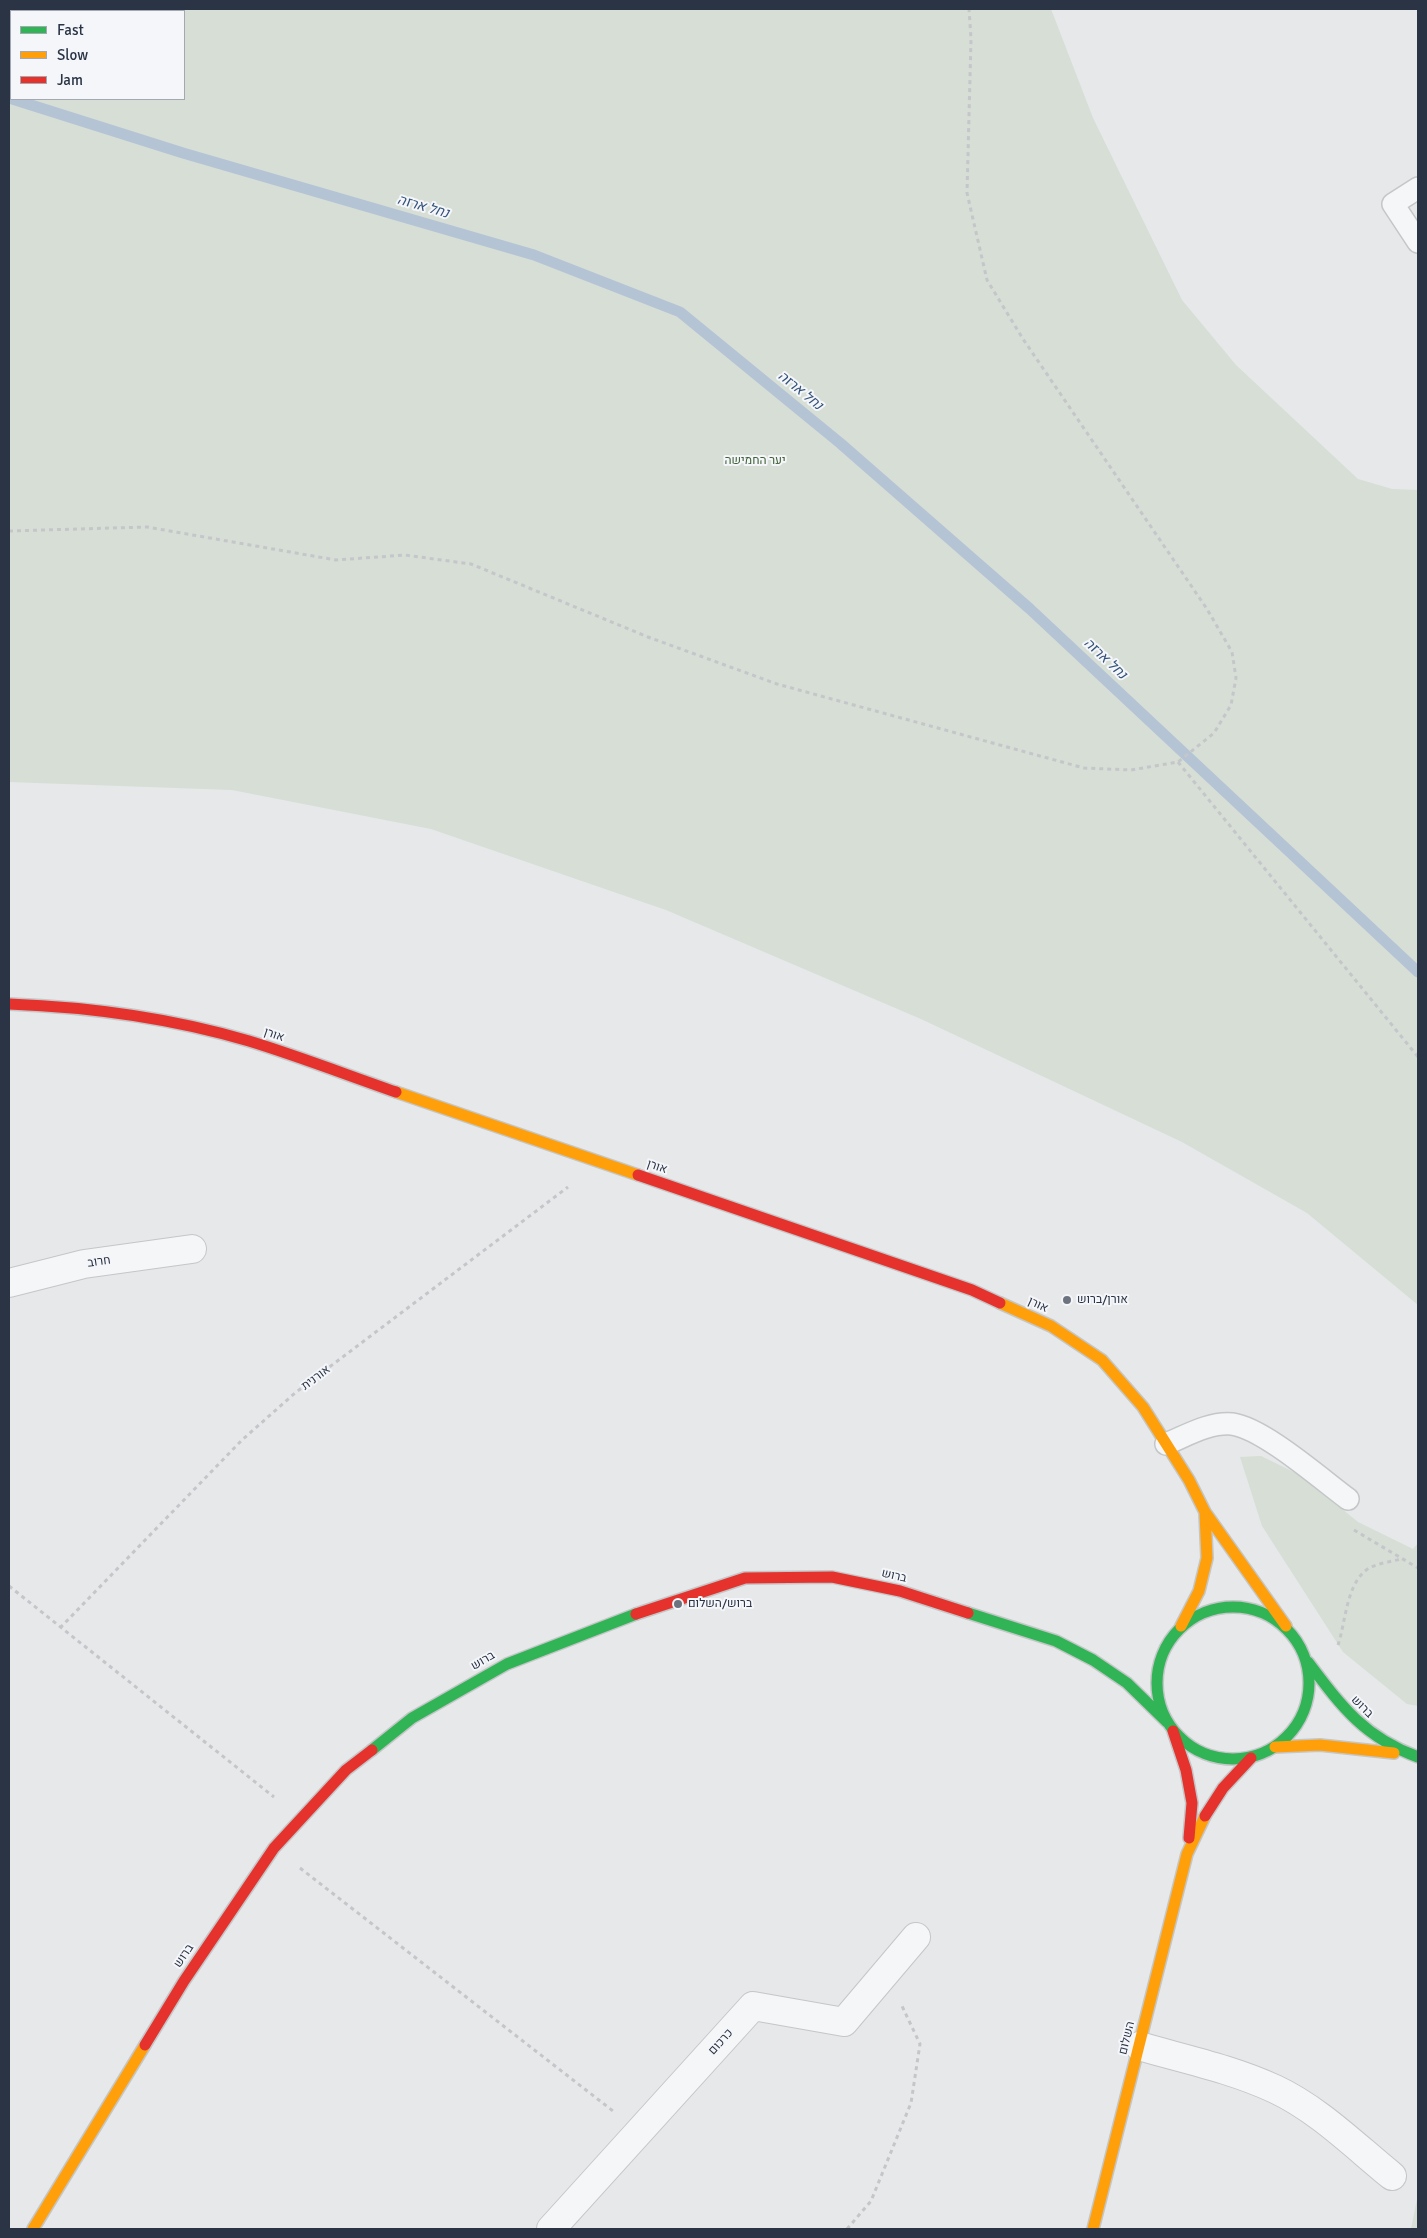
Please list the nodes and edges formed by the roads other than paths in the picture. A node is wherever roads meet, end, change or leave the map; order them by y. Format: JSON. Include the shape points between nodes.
{"nodes":[{"id":1,"x":1418,"y":188,"type":"edge"},
{"id":2,"x":1418,"y":242,"type":"edge"},
{"id":3,"x":9,"y":1004,"type":"edge"},
{"id":4,"x":192,"y":1249,"type":"dead end"},
{"id":5,"x":9,"y":1284,"type":"edge"},
{"id":6,"x":1166,"y":1444,"type":"junction"},
{"id":7,"x":1348,"y":1499,"type":"road end"},
{"id":8,"x":1204,"y":1512,"type":"junction"},
{"id":9,"x":1181,"y":1626,"type":"junction"},
{"id":10,"x":1286,"y":1626,"type":"junction"},
{"id":11,"x":1308,"y":1662,"type":"junction"},
{"id":12,"x":1170,"y":1727,"type":"junction"},
{"id":13,"x":1275,"y":1747,"type":"junction"},
{"id":14,"x":1415,"y":1756,"type":"edge"},
{"id":15,"x":1251,"y":1758,"type":"junction"},
{"id":16,"x":1187,"y":1854,"type":"junction"},
{"id":17,"x":916,"y":1936,"type":"dead end"},
{"id":18,"x":1139,"y":2046,"type":"junction"},
{"id":19,"x":1392,"y":2176,"type":"dead end"},
{"id":20,"x":33,"y":2229,"type":"edge"},
{"id":21,"x":551,"y":2229,"type":"edge"},
{"id":22,"x":1093,"y":2229,"type":"edge"}],
"edges":[{"from":1,"to":2,"type":"lane","via":[[1393,204]]},
{"from":3,"to":6,"type":"street","name":"אורן","via":[[64,1006],[152,1018],[248,1041],[972,1290],[1051,1326],[1102,1360],[1143,1407]]},
{"from":4,"to":5,"type":"street","name":"חרוב","via":[[84,1264]]},
{"from":6,"to":7,"type":"lane","via":[[1207,1426],[1232,1424],[1259,1433]]},
{"from":6,"to":8,"type":"street","name":"אורן","via":[[1189,1480]]},
{"from":8,"to":9,"type":"street","name":"אורן","via":[[1207,1558],[1199,1591]]},
{"from":8,"to":10,"type":"street","name":"אורן"},
{"from":9,"to":10,"type":"street","via":[[1200,1613],[1222,1606],[1245,1607],[1267,1613]]},
{"from":9,"to":12,"type":"street","via":[[1161,1656],[1156,1678],[1159,1701]]},
{"from":10,"to":11,"type":"street"},
{"from":11,"to":13,"type":"street","via":[[1310,1686],[1305,1710],[1294,1730]]},
{"from":11,"to":14,"type":"street","name":"ברוש","via":[[1344,1710],[1373,1737]]},
{"from":12,"to":15,"type":"street","via":[[1189,1745],[1208,1755],[1229,1760]]},
{"from":12,"to":16,"type":"street","name":"השלום","via":[[1186,1770],[1192,1803]]},
{"from":12,"to":20,"type":"street","name":"ברוש","via":[[1127,1683],[1056,1641],[900,1592],[832,1576],[745,1578],[639,1613],[507,1664],[412,1718],[346,1770],[274,1848],[184,1981]]},
{"from":13,"to":14,"type":"street","name":"ברוש","via":[[1346,1747]]},
{"from":13,"to":15,"type":"street"},
{"from":15,"to":16,"type":"street","name":"השלום","via":[[1223,1788],[1203,1819]]},
{"from":16,"to":18,"type":"street","name":"השלום"},
{"from":17,"to":21,"type":"street","name":"כרכום","via":[[844,2022],[753,2006]]},
{"from":18,"to":19,"type":"street","via":[[1275,2089],[1311,2110]]},
{"from":18,"to":22,"type":"street","name":"השלום"}]}
